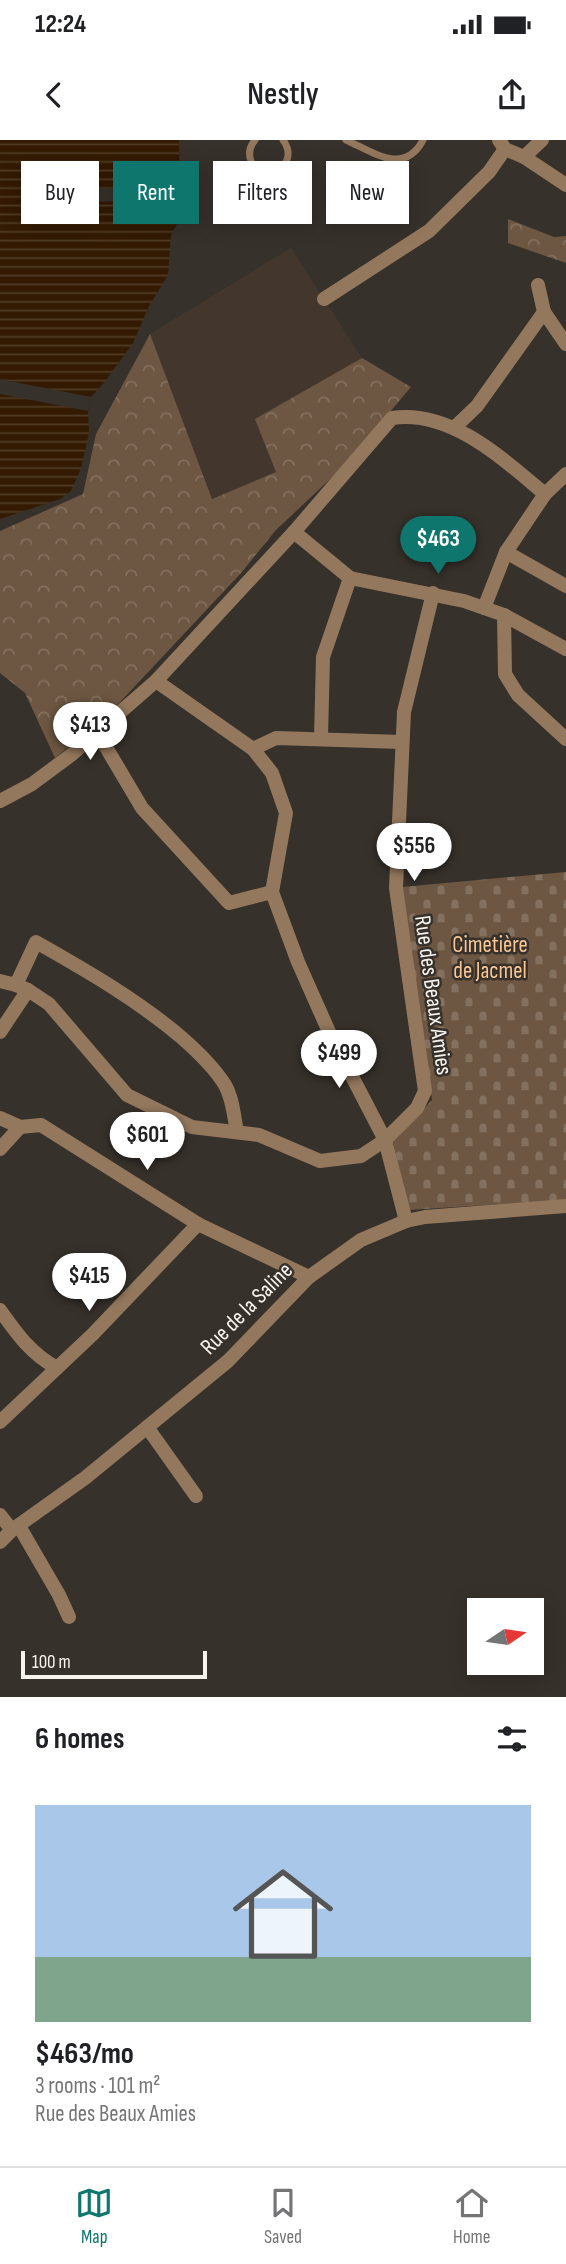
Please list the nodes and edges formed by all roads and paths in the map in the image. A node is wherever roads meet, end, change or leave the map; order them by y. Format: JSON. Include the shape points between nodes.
{"nodes":[{"id":1,"x":255,"y":140,"type":"edge"},
{"id":2,"x":346,"y":140,"type":"edge"},
{"id":3,"x":423,"y":140,"type":"edge"},
{"id":4,"x":542,"y":140,"type":"edge"},
{"id":5,"x":285,"y":141,"type":"edge"},
{"id":6,"x":502,"y":145,"type":"edge"},
{"id":7,"x":524,"y":157,"type":"junction"},
{"id":8,"x":566,"y":185,"type":"edge"},
{"id":9,"x":538,"y":285,"type":"dead end"},
{"id":10,"x":324,"y":299,"type":"dead end"},
{"id":11,"x":544,"y":312,"type":"junction"},
{"id":12,"x":566,"y":344,"type":"edge"},
{"id":13,"x":454,"y":428,"type":"junction"},
{"id":14,"x":566,"y":474,"type":"edge"},
{"id":15,"x":545,"y":494,"type":"junction"},
{"id":16,"x":294,"y":532,"type":"junction"},
{"id":17,"x":506,"y":552,"type":"junction"},
{"id":18,"x":350,"y":578,"type":"junction"},
{"id":19,"x":566,"y":586,"type":"edge"},
{"id":20,"x":433,"y":593,"type":"junction"},
{"id":21,"x":484,"y":608,"type":"junction"},
{"id":22,"x":505,"y":615,"type":"junction"},
{"id":23,"x":566,"y":649,"type":"edge"},
{"id":24,"x":156,"y":681,"type":"junction"},
{"id":25,"x":97,"y":732,"type":"junction"},
{"id":26,"x":563,"y":732,"type":"edge"},
{"id":27,"x":321,"y":738,"type":"junction"},
{"id":28,"x":402,"y":742,"type":"junction"},
{"id":29,"x":253,"y":749,"type":"junction"},
{"id":30,"x":0,"y":797,"type":"edge"},
{"id":31,"x":272,"y":892,"type":"junction"},
{"id":32,"x":0,"y":981,"type":"edge"},
{"id":33,"x":22,"y":988,"type":"junction"},
{"id":34,"x":0,"y":1032,"type":"edge"},
{"id":35,"x":0,"y":1118,"type":"edge"},
{"id":36,"x":20,"y":1127,"type":"junction"},
{"id":37,"x":237,"y":1132,"type":"junction"},
{"id":38,"x":385,"y":1140,"type":"junction"},
{"id":39,"x":0,"y":1149,"type":"edge"},
{"id":40,"x":566,"y":1206,"type":"edge"},
{"id":41,"x":406,"y":1221,"type":"junction"},
{"id":42,"x":198,"y":1224,"type":"junction"},
{"id":43,"x":309,"y":1276,"type":"junction"},
{"id":44,"x":0,"y":1310,"type":"edge"},
{"id":45,"x":57,"y":1368,"type":"junction"},
{"id":46,"x":0,"y":1422,"type":"edge"},
{"id":47,"x":147,"y":1427,"type":"junction"},
{"id":48,"x":196,"y":1496,"type":"dead end"},
{"id":49,"x":0,"y":1515,"type":"edge"},
{"id":50,"x":15,"y":1528,"type":"junction"},
{"id":51,"x":0,"y":1542,"type":"edge"},
{"id":52,"x":69,"y":1617,"type":"dead end"}],
"edges":[{"from":1,"to":5,"type":"lane","via":[[250,159],[257,169],[268,173],[285,165]]},
{"from":2,"to":3,"type":"lane","via":[[400,160],[409,157]]},
{"from":4,"to":7,"type":"street"},
{"from":6,"to":7,"type":"street"},
{"from":6,"to":10,"type":"street","via":[[489,172],[429,231]]},
{"from":7,"to":8,"type":"street"},
{"from":9,"to":11,"type":"street"},
{"from":11,"to":12,"type":"street"},
{"from":11,"to":13,"type":"street","via":[[477,406]]},
{"from":13,"to":15,"type":"street","via":[[502,458]]},
{"from":13,"to":16,"type":"street","via":[[410,415],[392,418]]},
{"from":14,"to":15,"type":"street"},
{"from":15,"to":17,"type":"street"},
{"from":16,"to":18,"type":"street"},
{"from":16,"to":24,"type":"street"},
{"from":17,"to":19,"type":"street"},
{"from":17,"to":21,"type":"street"},
{"from":18,"to":20,"type":"street"},
{"from":18,"to":27,"type":"street","via":[[323,657]]},
{"from":20,"to":21,"type":"street"},
{"from":20,"to":28,"type":"street","name":"Rue des Beaux Amies","via":[[404,712]]},
{"from":21,"to":22,"type":"street"},
{"from":22,"to":23,"type":"street"},
{"from":22,"to":26,"type":"street","via":[[505,674],[519,695]]},
{"from":24,"to":25,"type":"street"},
{"from":24,"to":29,"type":"street"},
{"from":25,"to":30,"type":"street","via":[[32,783]]},
{"from":25,"to":31,"type":"street","via":[[142,808],[229,903]]},
{"from":27,"to":28,"type":"street"},
{"from":27,"to":29,"type":"street","via":[[276,738]]},
{"from":28,"to":38,"type":"street","name":"Rue des Beaux Amies","via":[[396,888],[425,1091],[417,1108]]},
{"from":29,"to":31,"type":"street","via":[[272,773],[286,813]]},
{"from":31,"to":38,"type":"street","via":[[330,1034]]},
{"from":32,"to":33,"type":"street"},
{"from":33,"to":34,"type":"street"},
{"from":33,"to":37,"type":"street","name":"Rue des Beaux Amies","via":[[49,1004],[127,1095],[192,1127]]},
{"from":33,"to":37,"type":"street","via":[[36,942],[123,992],[200,1054],[226,1086]]},
{"from":35,"to":36,"type":"street"},
{"from":36,"to":39,"type":"street"},
{"from":36,"to":42,"type":"street","via":[[41,1125]]},
{"from":37,"to":38,"type":"street","name":"Rue des Beaux Amies","via":[[259,1135],[320,1161],[361,1156]]},
{"from":38,"to":41,"type":"street"},
{"from":40,"to":41,"type":"street","name":"Rue de la Saline"},
{"from":41,"to":43,"type":"street","name":"Rue de la Saline","via":[[361,1240]]},
{"from":42,"to":43,"type":"street"},
{"from":42,"to":45,"type":"street"},
{"from":43,"to":47,"type":"street","name":"Rue de la Saline","via":[[228,1361]]},
{"from":44,"to":45,"type":"street","via":[[22,1341]]},
{"from":45,"to":46,"type":"street"},
{"from":47,"to":48,"type":"street"},
{"from":47,"to":50,"type":"street","name":"Rue de la Saline"},
{"from":49,"to":50,"type":"street"},
{"from":50,"to":51,"type":"street","name":"Rue de la Saline"},
{"from":50,"to":52,"type":"street","via":[[60,1595]]}]}
